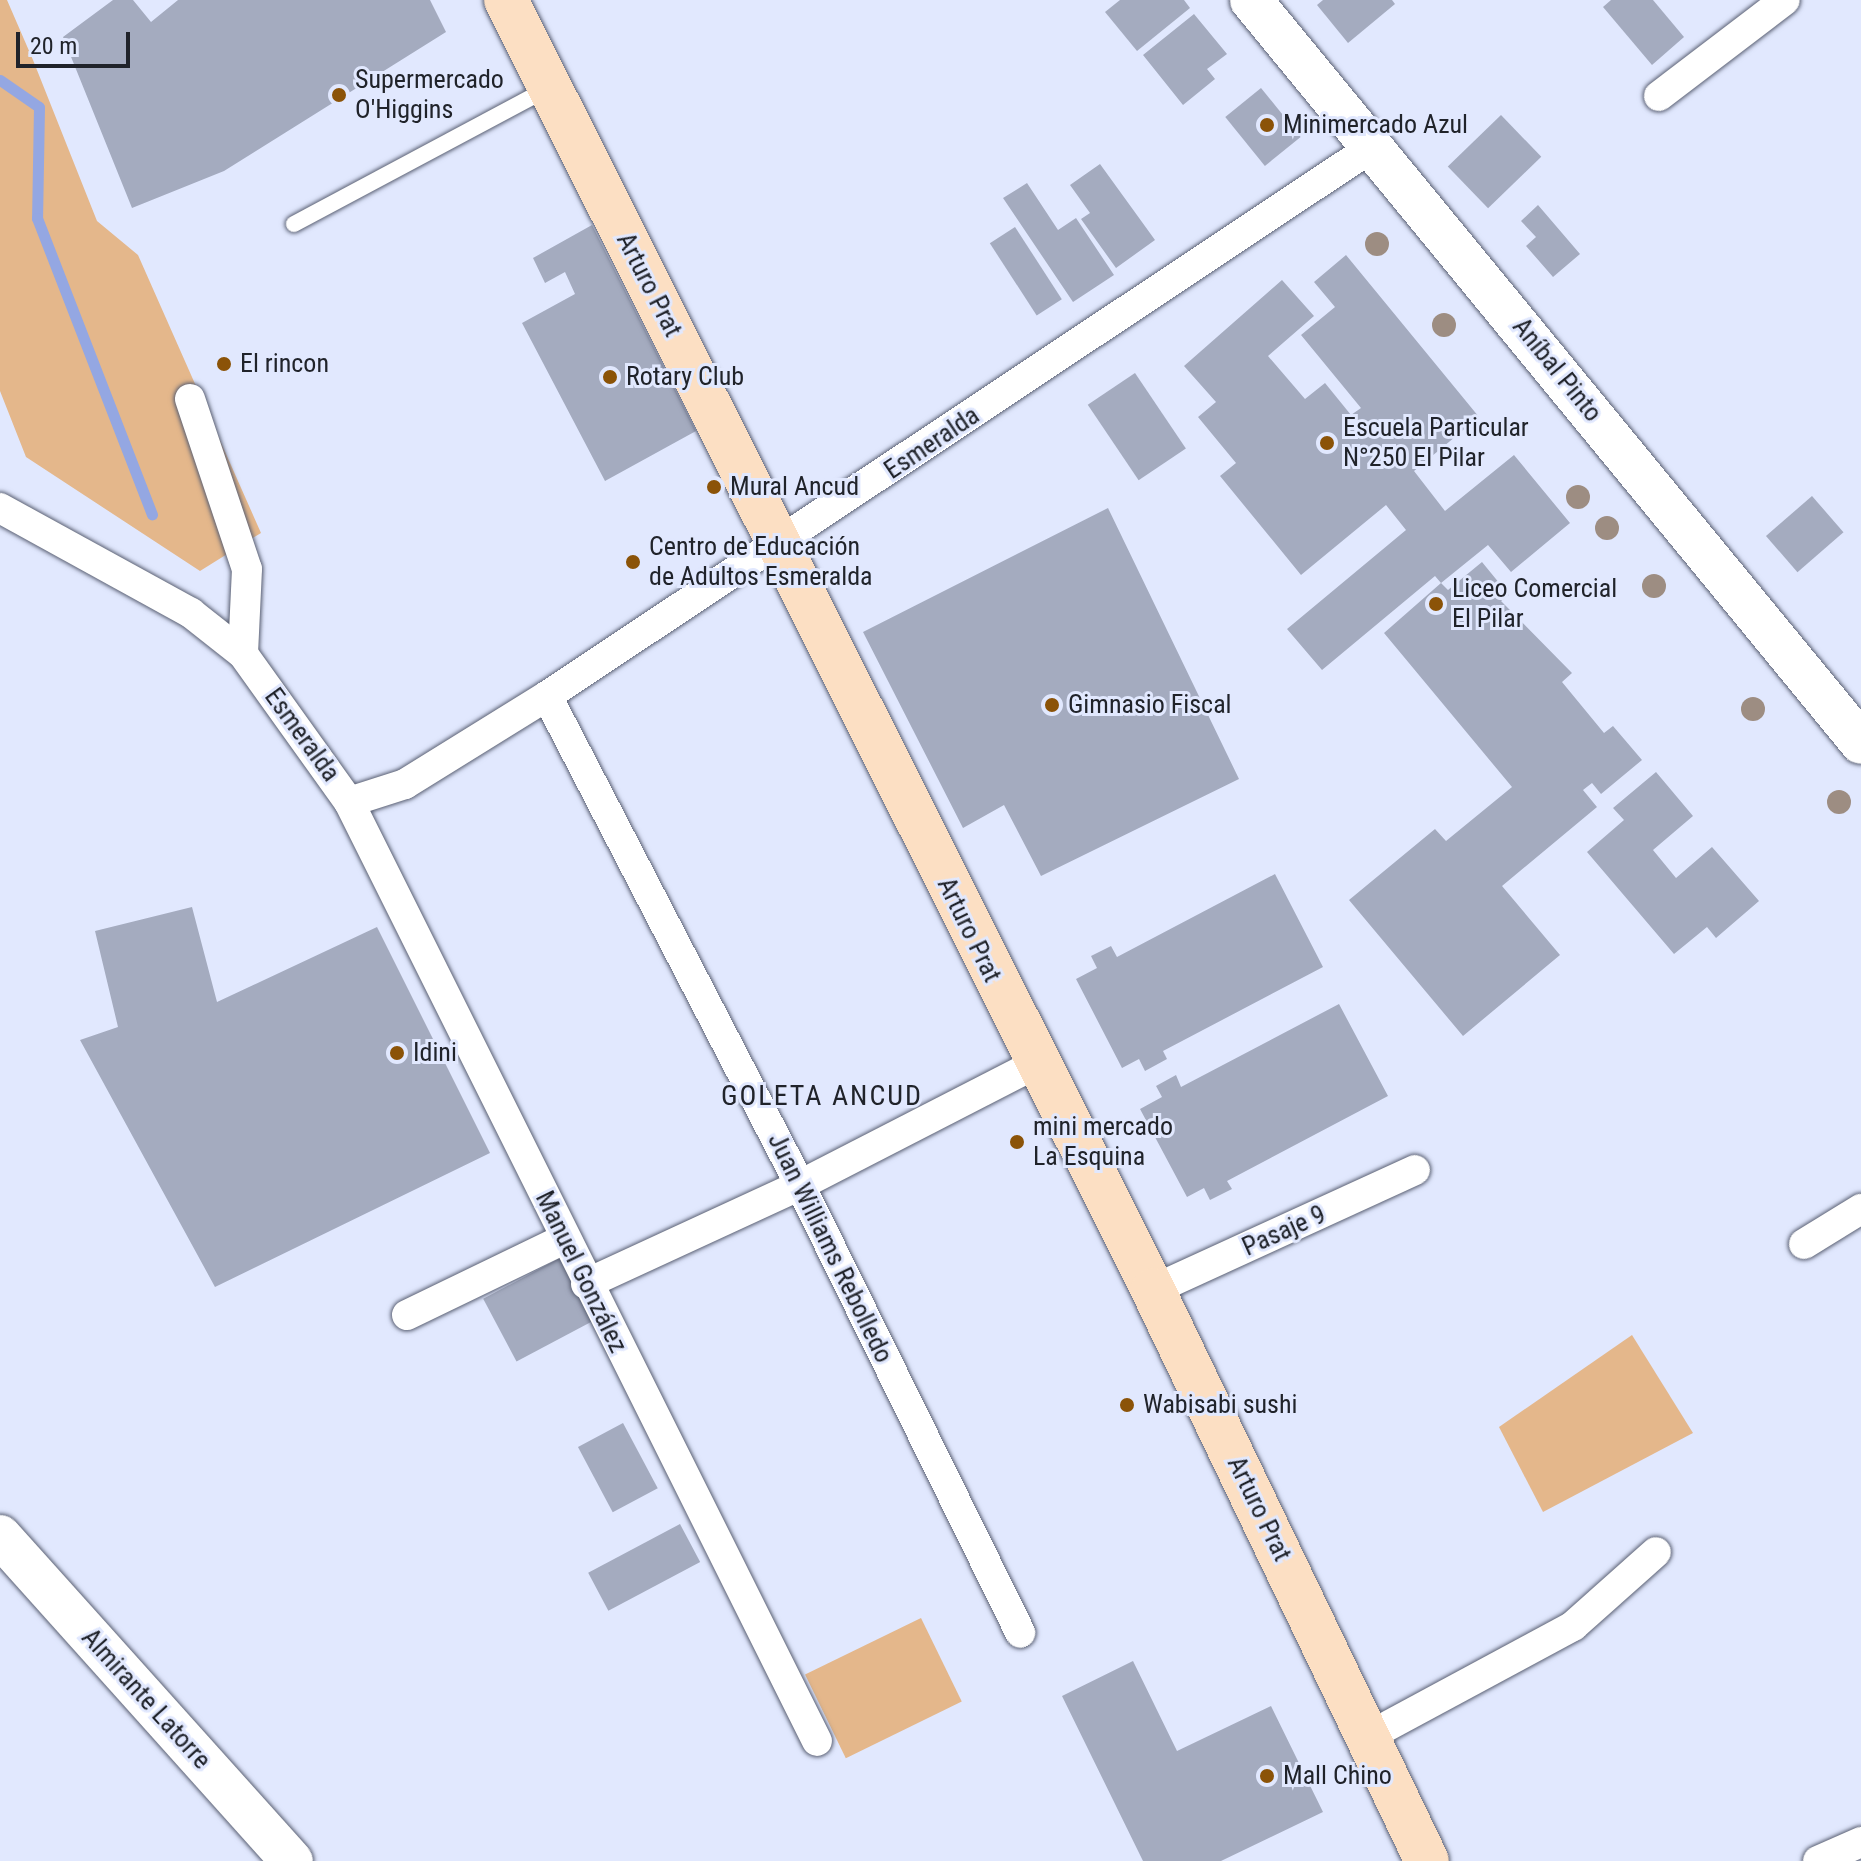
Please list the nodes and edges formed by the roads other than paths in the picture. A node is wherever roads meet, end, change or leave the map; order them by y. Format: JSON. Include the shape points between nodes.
{"nodes":[{"id":1,"x":506,"y":0,"type":"edge"},
{"id":2,"x":1251,"y":0,"type":"edge"},
{"id":3,"x":1785,"y":0,"type":"edge"},
{"id":4,"x":550,"y":88,"type":"junction"},
{"id":5,"x":1659,"y":96,"type":"dead end"},
{"id":6,"x":1374,"y":146,"type":"junction"},
{"id":7,"x":294,"y":224,"type":"dead end"},
{"id":8,"x":190,"y":399,"type":"dead end"},
{"id":9,"x":0,"y":508,"type":"edge"},
{"id":10,"x":778,"y":545,"type":"junction"},
{"id":11,"x":243,"y":654,"type":"junction"},
{"id":12,"x":547,"y":696,"type":"junction"},
{"id":13,"x":1861,"y":743,"type":"edge"},
{"id":14,"x":349,"y":802,"type":"junction"},
{"id":15,"x":1035,"y":1064,"type":"junction"},
{"id":16,"x":1415,"y":1170,"type":"dead end"},
{"id":17,"x":800,"y":1185,"type":"junction"},
{"id":18,"x":1861,"y":1209,"type":"edge"},
{"id":19,"x":564,"y":1239,"type":"junction"},
{"id":20,"x":1804,"y":1244,"type":"dead end"},
{"id":21,"x":586,"y":1284,"type":"junction"},
{"id":22,"x":1153,"y":1290,"type":"junction"},
{"id":23,"x":407,"y":1315,"type":"dead end"},
{"id":24,"x":0,"y":1536,"type":"edge"},
{"id":25,"x":1656,"y":1552,"type":"dead end"},
{"id":26,"x":1020,"y":1633,"type":"dead end"},
{"id":27,"x":1369,"y":1736,"type":"junction"},
{"id":28,"x":817,"y":1741,"type":"dead end"},
{"id":29,"x":1861,"y":1842,"type":"edge"},
{"id":30,"x":292,"y":1861,"type":"edge"},
{"id":31,"x":1427,"y":1861,"type":"edge"},
{"id":32,"x":1818,"y":1861,"type":"edge"}],
"edges":[{"from":1,"to":4,"type":"main road","name":"Arturo Prat"},
{"from":2,"to":6,"type":"street","name":"Aníbal Pinto"},
{"from":3,"to":5,"type":"street"},
{"from":4,"to":7,"type":"lane"},
{"from":4,"to":10,"type":"main road","name":"Arturo Prat"},
{"from":6,"to":10,"type":"street","name":"Esmeralda"},
{"from":6,"to":13,"type":"street","name":"Aníbal Pinto"},
{"from":8,"to":11,"type":"street","via":[[247,569]]},
{"from":9,"to":11,"type":"street","name":"Esmeralda","via":[[191,613]]},
{"from":10,"to":12,"type":"street","name":"Esmeralda"},
{"from":10,"to":15,"type":"main road","name":"Arturo Prat"},
{"from":11,"to":14,"type":"street","name":"Esmeralda"},
{"from":12,"to":14,"type":"street","name":"Esmeralda","via":[[405,784]]},
{"from":12,"to":17,"type":"street","name":"Juan Williams Rebolledo"},
{"from":14,"to":19,"type":"street","name":"Manuel González"},
{"from":15,"to":17,"type":"street"},
{"from":15,"to":22,"type":"main road","name":"Arturo Prat"},
{"from":16,"to":22,"type":"street","name":"Pasaje 9"},
{"from":17,"to":21,"type":"street"},
{"from":17,"to":26,"type":"street","name":"Juan Williams Rebolledo"},
{"from":18,"to":20,"type":"street"},
{"from":19,"to":21,"type":"street","name":"Manuel González"},
{"from":19,"to":23,"type":"street"},
{"from":21,"to":28,"type":"street","name":"Manuel González"},
{"from":22,"to":27,"type":"main road","name":"Arturo Prat"},
{"from":24,"to":30,"type":"street","name":"Almirante Latorre"},
{"from":25,"to":27,"type":"street","via":[[1573,1626]]},
{"from":27,"to":31,"type":"main road","name":"Arturo Prat"},
{"from":29,"to":32,"type":"street"}]}
